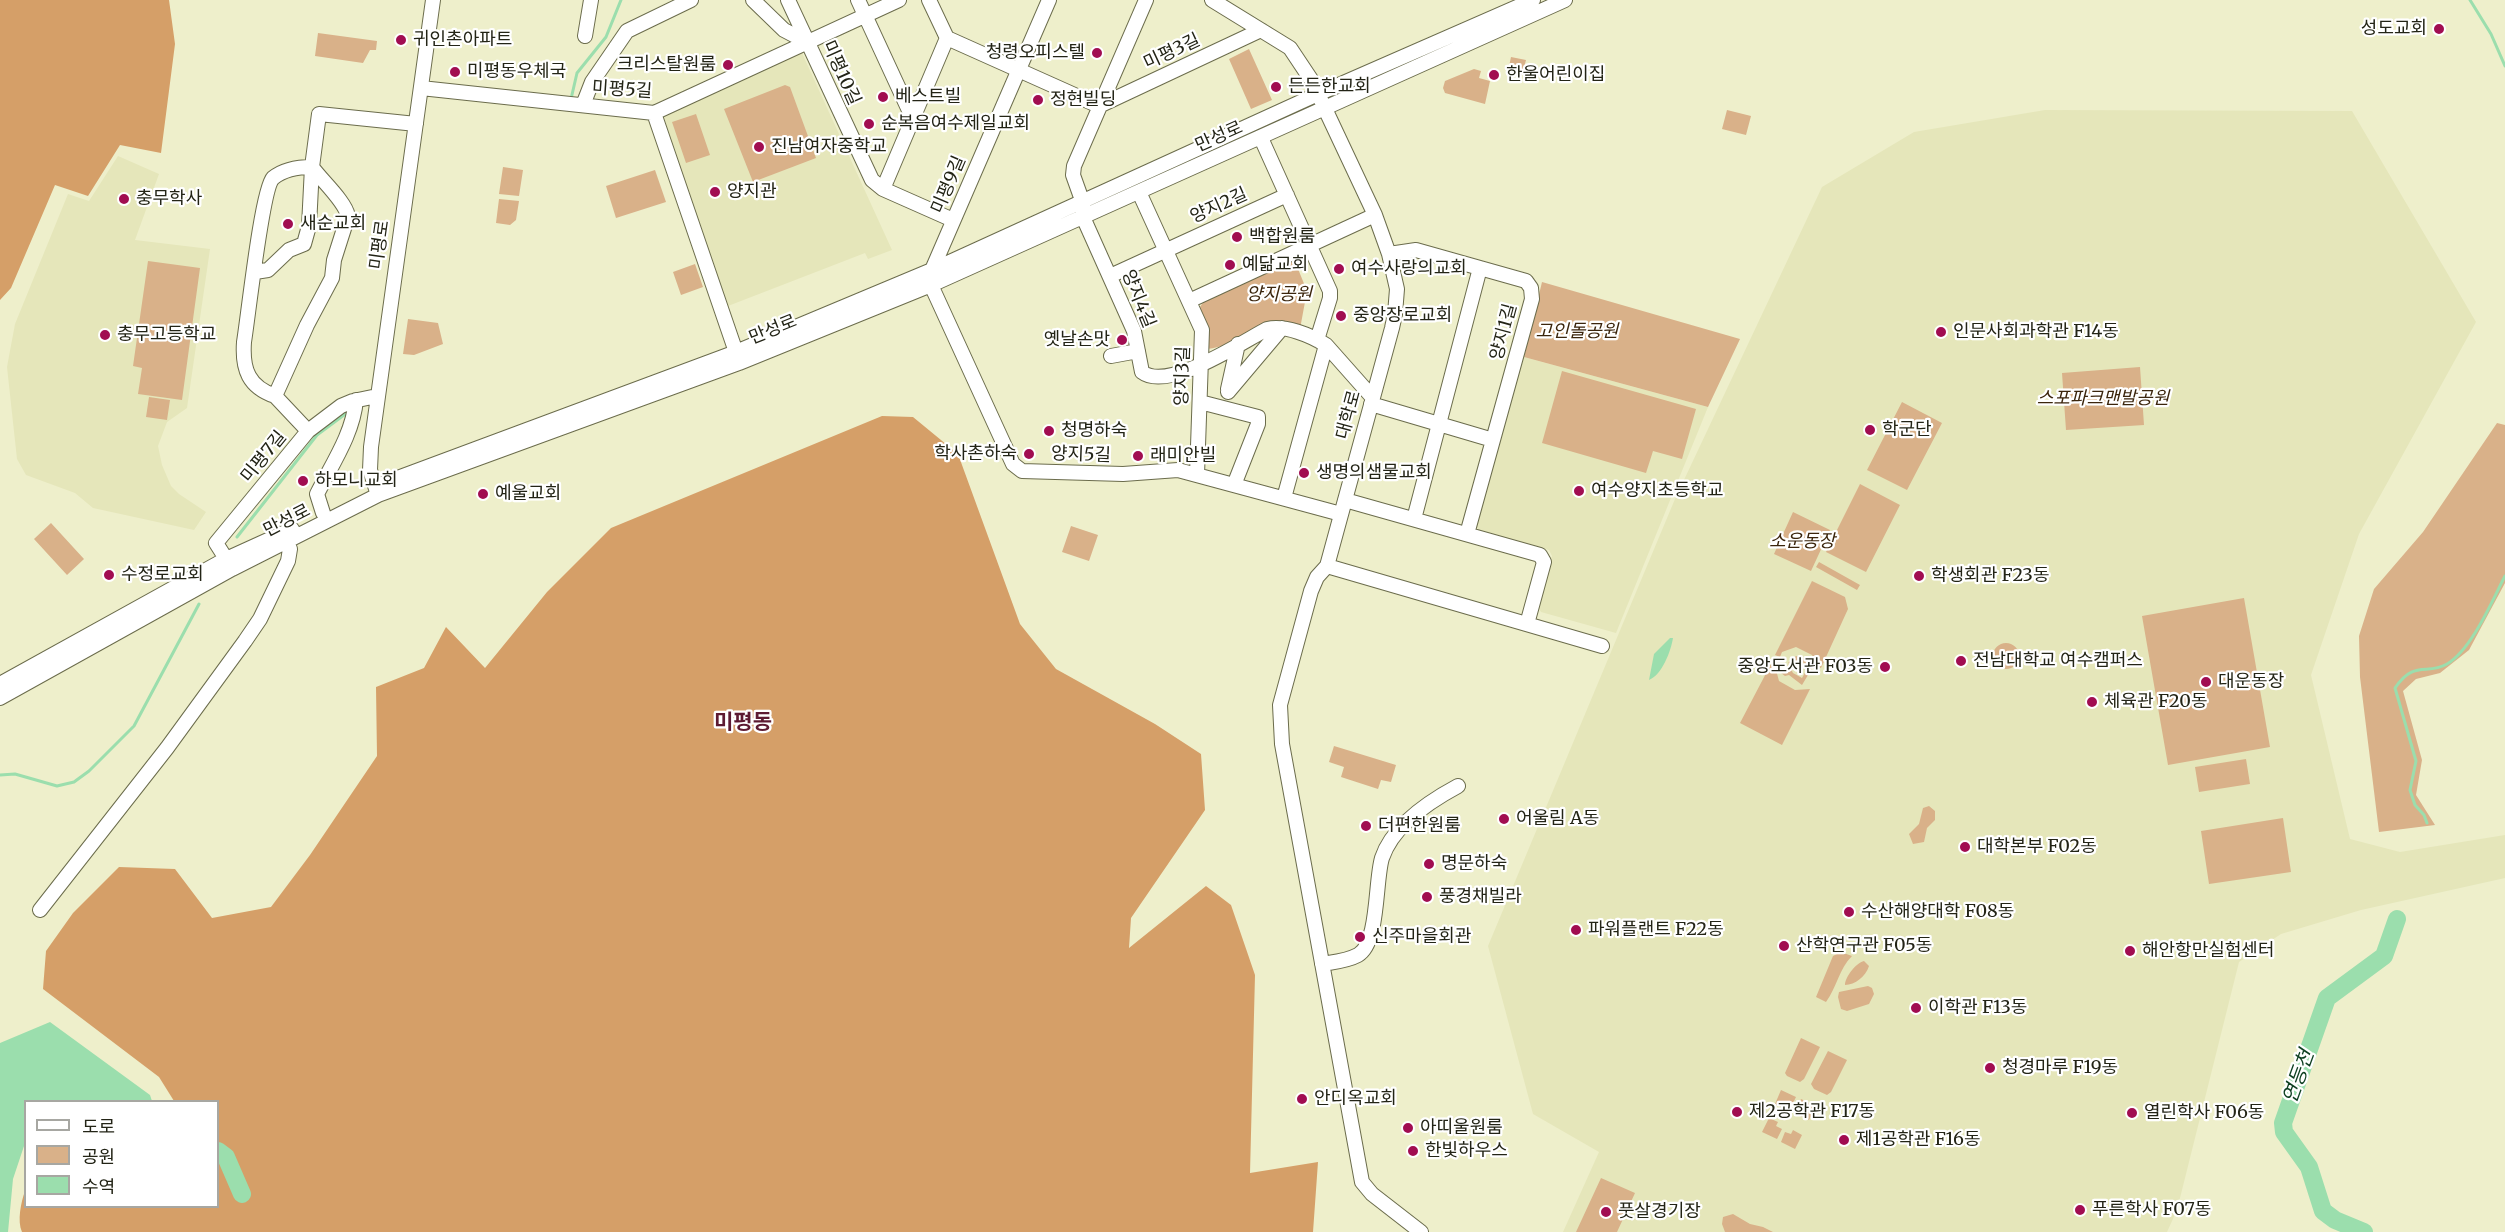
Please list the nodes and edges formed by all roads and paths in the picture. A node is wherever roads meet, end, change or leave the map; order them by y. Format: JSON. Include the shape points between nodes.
{"nodes":[{"id":1,"x":433,"y":0,"type":"edge"},
{"id":2,"x":591,"y":0,"type":"edge"},
{"id":3,"x":691,"y":0,"type":"edge"},
{"id":4,"x":753,"y":0,"type":"edge"},
{"id":5,"x":788,"y":0,"type":"edge"},
{"id":6,"x":858,"y":0,"type":"edge"},
{"id":7,"x":899,"y":0,"type":"edge"},
{"id":8,"x":929,"y":0,"type":"edge"},
{"id":9,"x":1049,"y":0,"type":"edge"},
{"id":10,"x":1146,"y":0,"type":"edge"},
{"id":11,"x":1212,"y":0,"type":"edge"},
{"id":12,"x":1533,"y":0,"type":"edge"},
{"id":13,"x":1565,"y":0,"type":"edge"},
{"id":14,"x":865,"y":16,"type":"junction"},
{"id":15,"x":1261,"y":30,"type":"junction"},
{"id":16,"x":585,"y":36,"type":"dead end"},
{"id":17,"x":946,"y":38,"type":"junction"},
{"id":18,"x":807,"y":42,"type":"junction"},
{"id":19,"x":1018,"y":70,"type":"junction"},
{"id":20,"x":421,"y":88,"type":"junction"},
{"id":21,"x":1318,"y":94,"type":"junction"},
{"id":22,"x":583,"y":105,"type":"junction"},
{"id":23,"x":1099,"y":106,"type":"junction"},
{"id":24,"x":1326,"y":109,"type":"junction"},
{"id":25,"x":654,"y":113,"type":"junction"},
{"id":26,"x":913,"y":118,"type":"junction"},
{"id":27,"x":416,"y":124,"type":"junction"},
{"id":28,"x":1261,"y":138,"type":"junction"},
{"id":29,"x":312,"y":167,"type":"junction"},
{"id":30,"x":883,"y":189,"type":"junction"},
{"id":31,"x":1139,"y":192,"type":"junction"},
{"id":32,"x":1287,"y":195,"type":"junction"},
{"id":33,"x":1083,"y":210,"type":"junction"},
{"id":34,"x":1375,"y":215,"type":"junction"},
{"id":35,"x":953,"y":220,"type":"junction"},
{"id":36,"x":1310,"y":245,"type":"junction"},
{"id":37,"x":1166,"y":250,"type":"junction"},
{"id":38,"x":1389,"y":254,"type":"junction"},
{"id":39,"x":1480,"y":268,"type":"junction"},
{"id":40,"x":932,"y":270,"type":"junction"},
{"id":41,"x":255,"y":272,"type":"junction"},
{"id":42,"x":1110,"y":276,"type":"junction"},
{"id":43,"x":931,"y":285,"type":"junction"},
{"id":44,"x":1189,"y":301,"type":"junction"},
{"id":45,"x":1282,"y":328,"type":"junction"},
{"id":46,"x":1321,"y":343,"type":"junction"},
{"id":47,"x":1238,"y":344,"type":"junction"},
{"id":48,"x":1138,"y":351,"type":"junction"},
{"id":49,"x":1111,"y":356,"type":"dead end"},
{"id":50,"x":738,"y":357,"type":"junction"},
{"id":51,"x":1202,"y":363,"type":"junction"},
{"id":52,"x":1228,"y":392,"type":"junction"},
{"id":53,"x":275,"y":396,"type":"junction"},
{"id":54,"x":377,"y":396,"type":"junction"},
{"id":55,"x":356,"y":400,"type":"junction"},
{"id":56,"x":1372,"y":401,"type":"junction"},
{"id":57,"x":1200,"y":402,"type":"junction"},
{"id":58,"x":1224,"y":408,"type":"junction"},
{"id":59,"x":1439,"y":424,"type":"junction"},
{"id":60,"x":308,"y":431,"type":"junction"},
{"id":61,"x":1493,"y":440,"type":"junction"},
{"id":62,"x":1197,"y":475,"type":"junction"},
{"id":63,"x":1234,"y":484,"type":"junction"},
{"id":64,"x":376,"y":491,"type":"junction"},
{"id":65,"x":1284,"y":498,"type":"junction"},
{"id":66,"x":1343,"y":507,"type":"junction"},
{"id":67,"x":323,"y":513,"type":"junction"},
{"id":68,"x":1414,"y":519,"type":"junction"},
{"id":69,"x":1467,"y":534,"type":"junction"},
{"id":70,"x":285,"y":538,"type":"junction"},
{"id":71,"x":229,"y":564,"type":"junction"},
{"id":72,"x":1327,"y":566,"type":"junction"},
{"id":73,"x":1527,"y":624,"type":"junction"},
{"id":74,"x":1602,"y":646,"type":"dead end"},
{"id":75,"x":0,"y":684,"type":"edge"},
{"id":76,"x":0,"y":698,"type":"edge"},
{"id":77,"x":1458,"y":786,"type":"dead end"},
{"id":78,"x":40,"y":910,"type":"dead end"},
{"id":79,"x":1322,"y":964,"type":"junction"},
{"id":80,"x":1421,"y":1232,"type":"edge"}],
"edges":[{"from":1,"to":20,"type":"street","name":"미평로"},
{"from":2,"to":16,"type":"street"},
{"from":3,"to":22,"type":"street","via":[[627,32],[592,82]]},
{"from":4,"to":18,"type":"street","via":[[784,30]]},
{"from":5,"to":18,"type":"street","name":"미평10길"},
{"from":6,"to":14,"type":"street"},
{"from":7,"to":14,"type":"street","name":"미평5길"},
{"from":8,"to":17,"type":"street"},
{"from":9,"to":19,"type":"street","name":"미평9길"},
{"from":10,"to":23,"type":"street","name":"미평3길"},
{"from":11,"to":15,"type":"street"},
{"from":12,"to":21,"type":"street","name":"만성로"},
{"from":13,"to":24,"type":"street","name":"만성로"},
{"from":14,"to":18,"type":"street","name":"미평5길"},
{"from":14,"to":26,"type":"street"},
{"from":15,"to":21,"type":"street","via":[[1280,40],[1297,57]]},
{"from":15,"to":23,"type":"street","name":"미평3길"},
{"from":17,"to":19,"type":"street"},
{"from":17,"to":26,"type":"street"},
{"from":18,"to":25,"type":"street","name":"미평5길"},
{"from":18,"to":30,"type":"street","name":"미평10길","via":[[862,163]]},
{"from":19,"to":23,"type":"street"},
{"from":19,"to":35,"type":"street","name":"미평9길"},
{"from":20,"to":22,"type":"street","name":"미평5길"},
{"from":20,"to":27,"type":"street","name":"미평로"},
{"from":21,"to":24,"type":"street"},
{"from":21,"to":33,"type":"street","name":"만성로"},
{"from":22,"to":25,"type":"street","name":"미평5길"},
{"from":23,"to":33,"type":"street","name":"미평3길","via":[[1073,172]]},
{"from":24,"to":28,"type":"street","name":"만성로"},
{"from":24,"to":34,"type":"street","name":"대학로"},
{"from":25,"to":50,"type":"street"},
{"from":26,"to":30,"type":"street"},
{"from":27,"to":29,"type":"street","via":[[319,114]]},
{"from":27,"to":54,"type":"street","name":"미평로"},
{"from":28,"to":31,"type":"street","name":"만성로"},
{"from":28,"to":32,"type":"street"},
{"from":29,"to":41,"type":"street","via":[[309,226],[304,244],[289,250],[268,270]]},
{"from":29,"to":41,"type":"street","via":[[290,169],[270,183]]},
{"from":29,"to":53,"type":"street","via":[[343,204],[348,216],[333,260],[332,278]]},
{"from":30,"to":35,"type":"street","name":"미평10길"},
{"from":31,"to":33,"type":"street","name":"만성로"},
{"from":31,"to":37,"type":"street","name":"양지3길"},
{"from":32,"to":36,"type":"street"},
{"from":32,"to":37,"type":"street","name":"양지2길"},
{"from":33,"to":40,"type":"street","name":"만성로"},
{"from":33,"to":42,"type":"street","name":"양지4길"},
{"from":33,"to":43,"type":"street","name":"만성로"},
{"from":34,"to":36,"type":"street"},
{"from":34,"to":38,"type":"street","name":"대학로"},
{"from":35,"to":40,"type":"street","name":"미평9길"},
{"from":36,"to":44,"type":"street"},
{"from":36,"to":46,"type":"street","via":[[1330,295]]},
{"from":37,"to":42,"type":"street"},
{"from":37,"to":44,"type":"street","name":"양지3길"},
{"from":38,"to":39,"type":"street","name":"양지1길","via":[[1416,250]]},
{"from":38,"to":56,"type":"street","name":"대학로","via":[[1397,298]]},
{"from":39,"to":59,"type":"street"},
{"from":39,"to":61,"type":"street","name":"양지1길","via":[[1526,281],[1532,293]]},
{"from":40,"to":43,"type":"street","name":"미평9길"},
{"from":40,"to":50,"type":"street","name":"만성로"},
{"from":41,"to":53,"type":"street","via":[[244,360],[254,385]]},
{"from":42,"to":48,"type":"street","name":"양지4길","via":[[1134,331]]},
{"from":43,"to":50,"type":"street","name":"만성로"},
{"from":43,"to":62,"type":"street","name":"양지5길","via":[[1018,470],[1123,474],[1175,470]]},
{"from":44,"to":51,"type":"street","name":"양지3길","via":[[1202,330]]},
{"from":45,"to":46,"type":"street"},
{"from":45,"to":47,"type":"street","via":[[1267,329]]},
{"from":45,"to":52,"type":"street"},
{"from":46,"to":56,"type":"street"},
{"from":46,"to":65,"type":"street"},
{"from":47,"to":51,"type":"street"},
{"from":47,"to":52,"type":"street"},
{"from":48,"to":49,"type":"street"},
{"from":48,"to":51,"type":"street","name":"양지4길","via":[[1146,375],[1174,375]]},
{"from":50,"to":64,"type":"street","name":"만성로"},
{"from":51,"to":57,"type":"street","name":"양지3길"},
{"from":52,"to":58,"type":"street"},
{"from":53,"to":60,"type":"street"},
{"from":54,"to":55,"type":"street","name":"미평7길"},
{"from":54,"to":64,"type":"street","name":"미평로","via":[[370,459]]},
{"from":55,"to":60,"type":"street","name":"미평7길"},
{"from":55,"to":67,"type":"street","via":[[348,433],[317,494]]},
{"from":56,"to":59,"type":"street"},
{"from":56,"to":66,"type":"street","name":"대학로"},
{"from":57,"to":58,"type":"street"},
{"from":57,"to":62,"type":"street","name":"양지3길"},
{"from":58,"to":63,"type":"street","via":[[1259,419]]},
{"from":59,"to":61,"type":"street"},
{"from":59,"to":68,"type":"street"},
{"from":60,"to":71,"type":"street","name":"미평7길","via":[[216,543]]},
{"from":61,"to":69,"type":"street","name":"양지1길"},
{"from":62,"to":63,"type":"street","name":"양지5길"},
{"from":63,"to":65,"type":"street","name":"양지5길"},
{"from":64,"to":67,"type":"street","name":"만성로"},
{"from":64,"to":70,"type":"street","name":"만성로"},
{"from":65,"to":66,"type":"street","name":"양지5길"},
{"from":66,"to":68,"type":"street"},
{"from":66,"to":72,"type":"street","name":"대학로"},
{"from":67,"to":70,"type":"street","name":"만성로"},
{"from":68,"to":69,"type":"street"},
{"from":69,"to":73,"type":"street","via":[[1542,557],[1544,562]]},
{"from":70,"to":71,"type":"street","name":"만성로"},
{"from":70,"to":78,"type":"street","via":[[290,549],[288,561],[253,631]]},
{"from":71,"to":75,"type":"street","name":"만성로"},
{"from":71,"to":76,"type":"street","name":"만성로"},
{"from":72,"to":73,"type":"street"},
{"from":72,"to":79,"type":"street","name":"대학로","via":[[1311,591],[1279,716]]},
{"from":73,"to":74,"type":"street"},
{"from":77,"to":79,"type":"street","via":[[1425,806],[1387,848],[1365,949],[1356,956]]},
{"from":79,"to":80,"type":"street","name":"대학로","via":[[1361,1179],[1372,1194]]}]}
